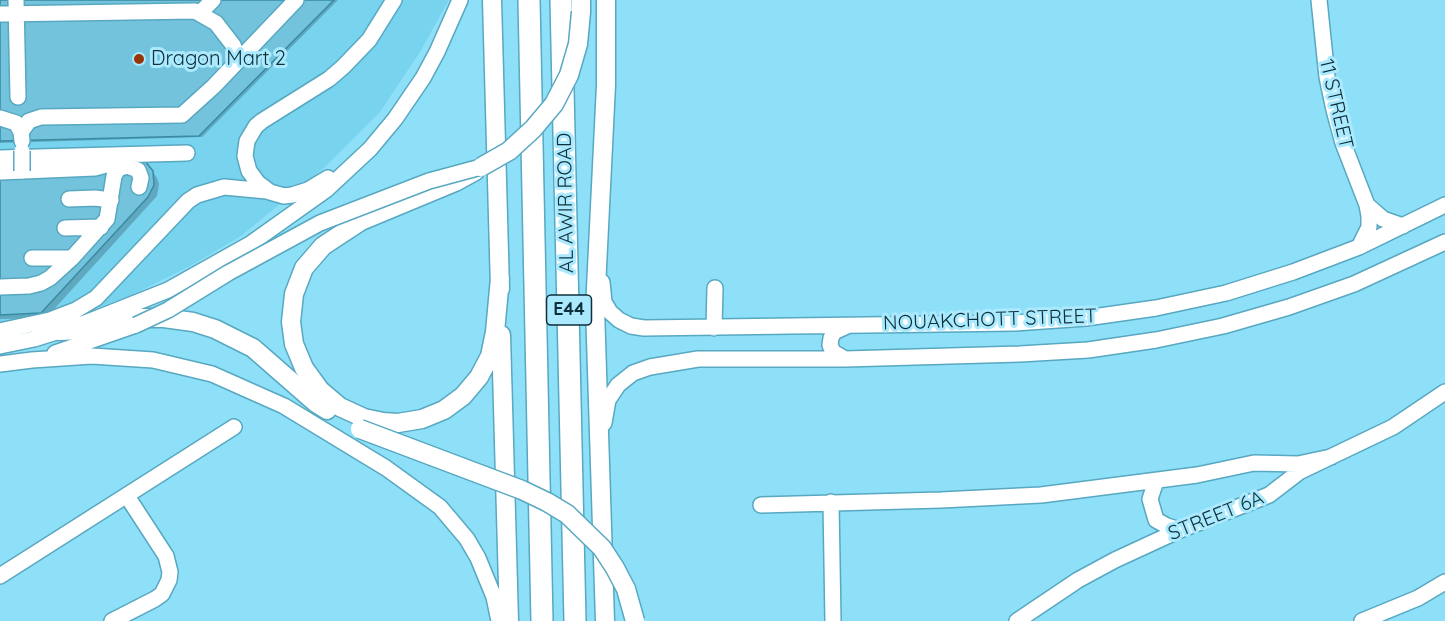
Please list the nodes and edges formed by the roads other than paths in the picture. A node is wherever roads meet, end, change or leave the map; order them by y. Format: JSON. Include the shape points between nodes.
{"nodes":[{"id":1,"x":213,"y":0,"type":"edge"},
{"id":2,"x":296,"y":0,"type":"edge"},
{"id":3,"x":460,"y":0,"type":"edge"},
{"id":4,"x":492,"y":0,"type":"edge"},
{"id":5,"x":529,"y":0,"type":"edge"},
{"id":6,"x":561,"y":0,"type":"edge"},
{"id":7,"x":606,"y":0,"type":"edge"},
{"id":8,"x":1319,"y":0,"type":"edge"},
{"id":9,"x":391,"y":2,"type":"edge"},
{"id":10,"x":581,"y":6,"type":"edge"},
{"id":11,"x":16,"y":7,"type":"edge"},
{"id":12,"x":200,"y":13,"type":"junction"},
{"id":13,"x":0,"y":14,"type":"edge"},
{"id":14,"x":239,"y":60,"type":"junction"},
{"id":15,"x":18,"y":97,"type":"dead end"},
{"id":16,"x":0,"y":118,"type":"edge"},
{"id":17,"x":21,"y":132,"type":"junction"},
{"id":18,"x":370,"y":149,"type":"junction"},
{"id":19,"x":187,"y":153,"type":"dead end"},
{"id":20,"x":0,"y":158,"type":"edge"},
{"id":21,"x":481,"y":167,"type":"junction"},
{"id":22,"x":22,"y":171,"type":"junction"},
{"id":23,"x":0,"y":172,"type":"edge"},
{"id":24,"x":270,"y":192,"type":"junction"},
{"id":25,"x":69,"y":199,"type":"dead end"},
{"id":26,"x":111,"y":200,"type":"junction"},
{"id":27,"x":1445,"y":205,"type":"edge"},
{"id":28,"x":1367,"y":206,"type":"junction"},
{"id":29,"x":601,"y":222,"type":"junction"},
{"id":30,"x":1403,"y":226,"type":"junction"},
{"id":31,"x":101,"y":227,"type":"junction"},
{"id":32,"x":65,"y":228,"type":"dead end"},
{"id":33,"x":1445,"y":242,"type":"edge"},
{"id":34,"x":1359,"y":247,"type":"junction"},
{"id":35,"x":32,"y":258,"type":"dead end"},
{"id":36,"x":72,"y":258,"type":"junction"},
{"id":37,"x":500,"y":278,"type":"junction"},
{"id":38,"x":0,"y":287,"type":"edge"},
{"id":39,"x":715,"y":288,"type":"dead end"},
{"id":40,"x":847,"y":326,"type":"junction"},
{"id":41,"x":714,"y":328,"type":"junction"},
{"id":42,"x":0,"y":331,"type":"edge"},
{"id":43,"x":59,"y":331,"type":"junction"},
{"id":44,"x":0,"y":346,"type":"edge"},
{"id":45,"x":845,"y":359,"type":"junction"},
{"id":46,"x":32,"y":360,"type":"junction"},
{"id":47,"x":0,"y":364,"type":"edge"},
{"id":48,"x":1445,"y":392,"type":"edge"},
{"id":49,"x":234,"y":427,"type":"dead end"},
{"id":50,"x":1331,"y":457,"type":"junction"},
{"id":51,"x":1272,"y":462,"type":"junction"},
{"id":52,"x":1156,"y":481,"type":"junction"},
{"id":53,"x":602,"y":486,"type":"junction"},
{"id":54,"x":1092,"y":489,"type":"junction"},
{"id":55,"x":1279,"y":489,"type":"junction"},
{"id":56,"x":127,"y":496,"type":"junction"},
{"id":57,"x":1150,"y":499,"type":"junction"},
{"id":58,"x":831,"y":502,"type":"junction"},
{"id":59,"x":761,"y":505,"type":"dead end"},
{"id":60,"x":1156,"y":520,"type":"junction"},
{"id":61,"x":1180,"y":530,"type":"junction"},
{"id":62,"x":1115,"y":560,"type":"junction"},
{"id":63,"x":0,"y":576,"type":"edge"},
{"id":64,"x":1445,"y":582,"type":"edge"},
{"id":65,"x":112,"y":621,"type":"edge"},
{"id":66,"x":499,"y":621,"type":"edge"},
{"id":67,"x":509,"y":621,"type":"edge"},
{"id":68,"x":542,"y":621,"type":"edge"},
{"id":69,"x":575,"y":621,"type":"edge"},
{"id":70,"x":605,"y":621,"type":"edge"},
{"id":71,"x":635,"y":621,"type":"edge"},
{"id":72,"x":833,"y":621,"type":"edge"},
{"id":73,"x":1017,"y":621,"type":"edge"},
{"id":74,"x":1362,"y":621,"type":"edge"}],
"edges":[{"from":1,"to":12,"type":"street"},
{"from":2,"to":14,"type":"street"},
{"from":3,"to":18,"type":"street","via":[[423,78]]},
{"from":4,"to":37,"type":"main road"},
{"from":5,"to":68,"type":"highway","name":"AL AWIR ROAD","number":"E44"},
{"from":6,"to":69,"type":"highway","name":"AL AWIR ROAD","number":"E44"},
{"from":7,"to":29,"type":"main road"},
{"from":8,"to":28,"type":"street","name":"11 STREET","via":[[1334,110]]},
{"from":9,"to":24,"type":"street","via":[[369,40],[344,67],[262,121],[251,133],[245,149],[246,164],[253,178]]},
{"from":10,"to":21,"type":"main road","bridge":true,"via":[[578,44],[569,75],[554,104],[509,151]]},
{"from":11,"to":12,"type":"street"},
{"from":11,"to":13,"type":"street"},
{"from":11,"to":15,"type":"street"},
{"from":12,"to":14,"type":"street","via":[[216,23]]},
{"from":14,"to":17,"type":"street","via":[[182,115],[41,117],[29,122]]},
{"from":16,"to":17,"type":"street","via":[[16,123]]},
{"from":17,"to":22,"type":"street","bridge":true},
{"from":18,"to":24,"type":"street","via":[[308,190],[284,196]]},
{"from":18,"to":43,"type":"street","via":[[326,190],[223,260],[168,290]]},
{"from":19,"to":20,"type":"street"},
{"from":21,"to":37,"type":"main road","bridge":true,"via":[[361,221],[323,246],[304,268],[294,294],[294,344],[304,368],[320,390],[340,407],[383,422],[422,419],[444,410],[479,377],[495,332]]},
{"from":21,"to":46,"type":"street","bridge":true,"via":[[429,181],[320,223],[168,310],[136,325]]},
{"from":22,"to":23,"type":"street"},
{"from":22,"to":26,"type":"street","via":[[95,168],[138,161],[146,168],[148,178],[141,188],[138,170],[122,166],[114,176]]},
{"from":24,"to":42,"type":"street","via":[[224,187],[197,195],[91,301],[51,320]]},
{"from":25,"to":26,"type":"street"},
{"from":26,"to":31,"type":"street"},
{"from":27,"to":30,"type":"street","name":"NOUAKCHOTT STREET"},
{"from":28,"to":30,"type":"street","via":[[1383,219]]},
{"from":28,"to":34,"type":"street","name":"11 STREET","via":[[1369,227]]},
{"from":29,"to":41,"type":"street","name":"NOUAKCHOTT STREET","via":[[604,302],[610,312],[631,326],[644,328]]},
{"from":29,"to":53,"type":"main road","via":[[595,338]]},
{"from":30,"to":34,"type":"street","name":"NOUAKCHOTT STREET"},
{"from":31,"to":32,"type":"street"},
{"from":31,"to":36,"type":"street"},
{"from":33,"to":45,"type":"street","name":"NOUAKCHOTT STREET","via":[[1354,284],[1289,307],[1156,340],[1088,350]]},
{"from":34,"to":40,"type":"street","name":"NOUAKCHOTT STREET","via":[[1226,293],[1156,308],[1015,323]]},
{"from":35,"to":36,"type":"street"},
{"from":36,"to":38,"type":"street","via":[[41,283]]},
{"from":37,"to":67,"type":"main road"},
{"from":39,"to":41,"type":"street"},
{"from":40,"to":41,"type":"street","name":"NOUAKCHOTT STREET"},
{"from":40,"to":45,"type":"street","via":[[834,332],[830,345],[833,352]]},
{"from":43,"to":44,"type":"street"},
{"from":43,"to":71,"type":"main road","bridge":true,"via":[[149,317],[193,322],[253,348],[316,403],[360,429],[522,490],[567,514],[602,548],[615,568]]},
{"from":45,"to":53,"type":"street","name":"NOUAKCHOTT STREET","via":[[698,359],[633,373],[608,400]]},
{"from":46,"to":47,"type":"street"},
{"from":46,"to":66,"type":"street","via":[[123,357],[172,364],[212,374],[285,406],[386,468],[440,507],[478,558]]},
{"from":48,"to":50,"type":"street","name":"STREET 6A","via":[[1393,427]]},
{"from":49,"to":56,"type":"street"},
{"from":50,"to":51,"type":"street","via":[[1307,463]]},
{"from":50,"to":55,"type":"street","name":"STREET 6A","via":[[1299,472]]},
{"from":51,"to":52,"type":"street"},
{"from":51,"to":55,"type":"street","via":[[1280,477]]},
{"from":52,"to":54,"type":"street"},
{"from":52,"to":57,"type":"street"},
{"from":53,"to":70,"type":"main road"},
{"from":54,"to":57,"type":"street","via":[[1106,494],[1134,491]]},
{"from":54,"to":58,"type":"street","via":[[986,498]]},
{"from":55,"to":61,"type":"street","name":"STREET 6A"},
{"from":56,"to":63,"type":"street"},
{"from":56,"to":65,"type":"street","via":[[166,556],[169,580],[162,594]]},
{"from":57,"to":60,"type":"street"},
{"from":58,"to":59,"type":"street"},
{"from":58,"to":72,"type":"street"},
{"from":60,"to":61,"type":"street"},
{"from":60,"to":62,"type":"street","via":[[1146,539]]},
{"from":61,"to":62,"type":"street","name":"STREET 6A"},
{"from":62,"to":73,"type":"street","name":"STREET 6A"},
{"from":64,"to":74,"type":"street"}]}
